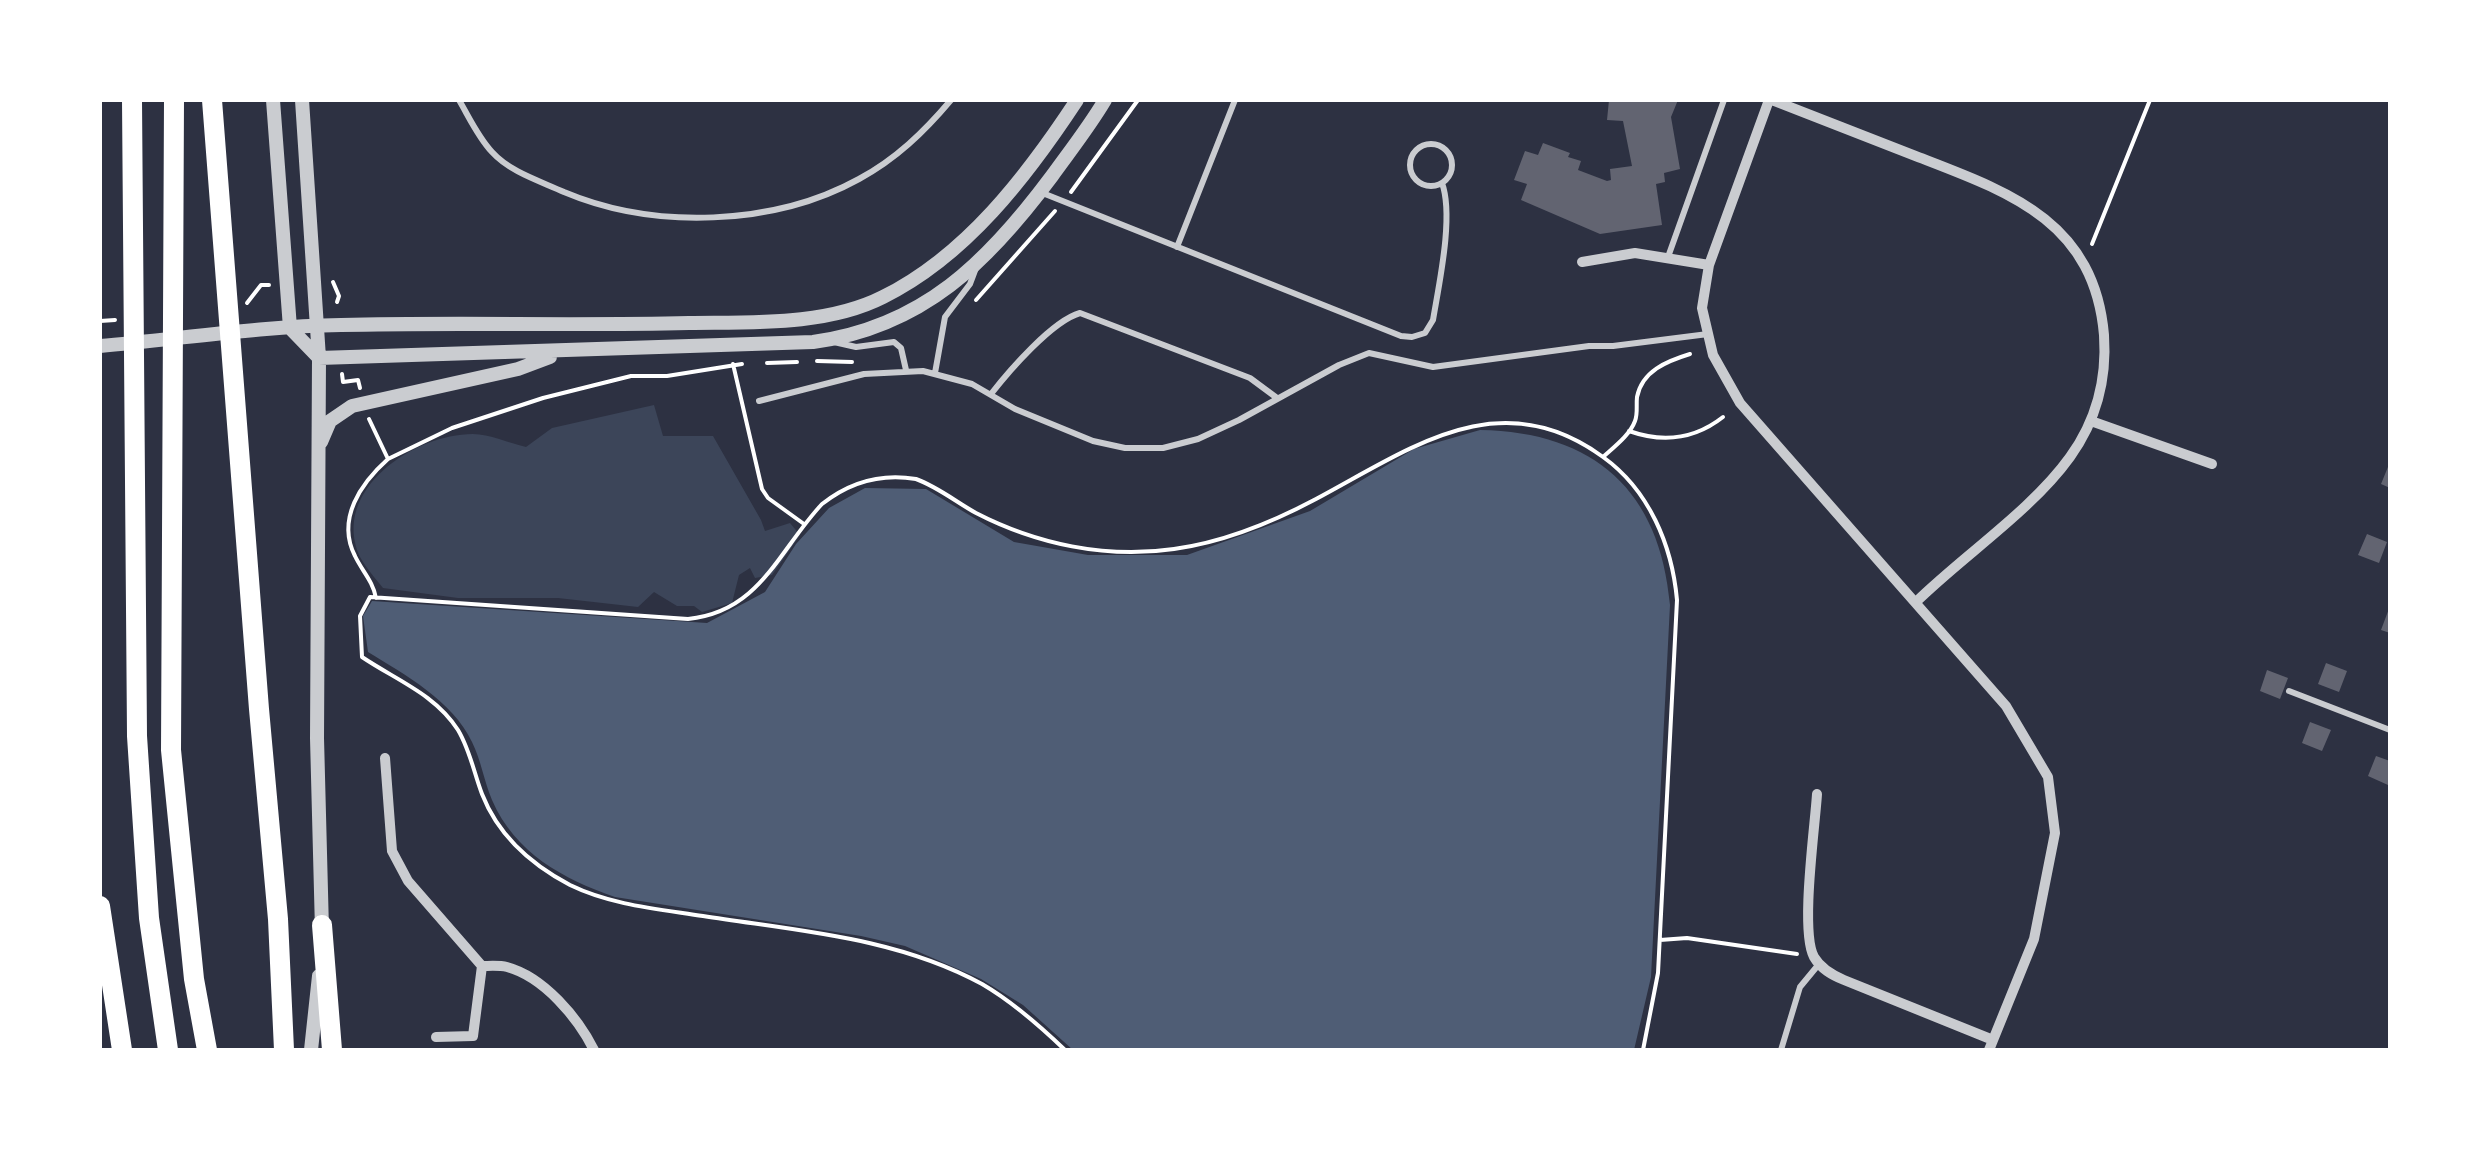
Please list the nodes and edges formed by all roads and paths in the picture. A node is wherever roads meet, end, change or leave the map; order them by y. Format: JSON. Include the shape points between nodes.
{"nodes":[{"id":1,"x":132,"y":100,"type":"edge"},
{"id":2,"x":174,"y":100,"type":"edge"},
{"id":3,"x":212,"y":100,"type":"edge"},
{"id":4,"x":273,"y":100,"type":"edge"},
{"id":5,"x":302,"y":100,"type":"edge"},
{"id":6,"x":460,"y":100,"type":"edge"},
{"id":7,"x":951,"y":100,"type":"edge"},
{"id":8,"x":1077,"y":100,"type":"edge"},
{"id":9,"x":1105,"y":100,"type":"edge"},
{"id":10,"x":1235,"y":100,"type":"edge"},
{"id":11,"x":1724,"y":100,"type":"edge"},
{"id":12,"x":1771,"y":100,"type":"edge"},
{"id":13,"x":2150,"y":100,"type":"edge"},
{"id":14,"x":1442,"y":183,"type":"junction"},
{"id":15,"x":1040,"y":192,"type":"junction"},
{"id":16,"x":2092,"y":244,"type":"dead end"},
{"id":17,"x":1177,"y":248,"type":"junction"},
{"id":18,"x":1668,"y":257,"type":"junction"},
{"id":19,"x":978,"y":262,"type":"junction"},
{"id":20,"x":1582,"y":262,"type":"dead end"},
{"id":21,"x":1709,"y":265,"type":"junction"},
{"id":22,"x":333,"y":282,"type":"dead end"},
{"id":23,"x":337,"y":302,"type":"dead end"},
{"id":24,"x":317,"y":326,"type":"junction"},
{"id":25,"x":290,"y":328,"type":"junction"},
{"id":26,"x":1708,"y":334,"type":"junction"},
{"id":27,"x":828,"y":340,"type":"junction"},
{"id":28,"x":100,"y":346,"type":"edge"},
{"id":29,"x":560,"y":352,"type":"junction"},
{"id":30,"x":1690,"y":354,"type":"dead end"},
{"id":31,"x":319,"y":358,"type":"junction"},
{"id":32,"x":733,"y":364,"type":"dead end"},
{"id":33,"x":342,"y":370,"type":"dead end"},
{"id":34,"x":906,"y":370,"type":"junction"},
{"id":35,"x":936,"y":373,"type":"junction"},
{"id":36,"x":361,"y":392,"type":"dead end"},
{"id":37,"x":992,"y":394,"type":"junction"},
{"id":38,"x":1276,"y":398,"type":"junction"},
{"id":39,"x":759,"y":402,"type":"dead end"},
{"id":40,"x":366,"y":415,"type":"dead end"},
{"id":41,"x":1723,"y":417,"type":"dead end"},
{"id":42,"x":2091,"y":420,"type":"junction"},
{"id":43,"x":1629,"y":431,"type":"junction"},
{"id":44,"x":1603,"y":457,"type":"junction"},
{"id":45,"x":319,"y":458,"type":"junction"},
{"id":46,"x":2212,"y":464,"type":"dead end"},
{"id":47,"x":804,"y":524,"type":"junction"},
{"id":48,"x":376,"y":598,"type":"junction"},
{"id":49,"x":1916,"y":602,"type":"junction"},
{"id":50,"x":2289,"y":691,"type":"dead end"},
{"id":51,"x":2390,"y":730,"type":"edge"},
{"id":52,"x":385,"y":758,"type":"dead end"},
{"id":53,"x":1816,"y":794,"type":"dead end"},
{"id":54,"x":100,"y":906,"type":"edge"},
{"id":55,"x":322,"y":924,"type":"junction"},
{"id":56,"x":1660,"y":940,"type":"junction"},
{"id":57,"x":1812,"y":951,"type":"junction"},
{"id":58,"x":1819,"y":964,"type":"junction"},
{"id":59,"x":482,"y":966,"type":"junction"},
{"id":60,"x":436,"y":1036,"type":"dead end"},
{"id":61,"x":1991,"y":1045,"type":"edge"},
{"id":62,"x":122,"y":1050,"type":"edge"},
{"id":63,"x":168,"y":1050,"type":"edge"},
{"id":64,"x":206,"y":1050,"type":"edge"},
{"id":65,"x":284,"y":1050,"type":"edge"},
{"id":66,"x":311,"y":1050,"type":"edge"},
{"id":67,"x":332,"y":1050,"type":"edge"},
{"id":68,"x":594,"y":1050,"type":"edge"},
{"id":69,"x":1066,"y":1050,"type":"edge"},
{"id":70,"x":1642,"y":1050,"type":"edge"},
{"id":71,"x":1781,"y":1050,"type":"edge"}],
"edges":[{"from":1,"to":63,"type":"highway","via":[[136,736],[148,918]]},
{"from":2,"to":64,"type":"highway","via":[[171,750]]},
{"from":3,"to":65,"type":"highway"},
{"from":4,"to":25,"type":"street"},
{"from":5,"to":24,"type":"street"},
{"from":6,"to":7,"type":"lane","via":[[492,152],[522,173],[616,209],[692,218],[752,212],[843,187],[907,147]]},
{"from":8,"to":24,"type":"street","via":[[1008,193],[955,250],[880,299],[822,316],[750,322]]},
{"from":9,"to":15,"type":"street"},
{"from":10,"to":17,"type":"lane"},
{"from":11,"to":18,"type":"lane"},
{"from":12,"to":21,"type":"street"},
{"from":12,"to":42,"type":"street","via":[[2003,189],[2052,224],[2079,259],[2102,320],[2104,369]]},
{"from":13,"to":16,"type":"path"},
{"from":14,"to":14,"type":"lane","via":[[1426,186],[1413,176],[1411,160],[1420,147],[1436,144],[1449,153],[1452,172]]},
{"from":14,"to":17,"type":"lane","via":[[1445,221],[1433,320],[1417,337]]},
{"from":15,"to":17,"type":"lane"},
{"from":15,"to":19,"type":"street"},
{"from":18,"to":20,"type":"street","via":[[1616,253]]},
{"from":18,"to":21,"type":"street"},
{"from":19,"to":27,"type":"street","via":[[913,312]]},
{"from":19,"to":35,"type":"lane","via":[[944,317]]},
{"from":21,"to":26,"type":"street","via":[[1702,308]]},
{"from":22,"to":23,"type":"path"},
{"from":24,"to":25,"type":"street"},
{"from":24,"to":31,"type":"street"},
{"from":25,"to":28,"type":"street"},
{"from":25,"to":31,"type":"street"},
{"from":26,"to":38,"type":"lane","via":[[1440,367],[1369,353]]},
{"from":26,"to":49,"type":"street","via":[[1740,403]]},
{"from":27,"to":29,"type":"street"},
{"from":27,"to":34,"type":"lane","via":[[856,347],[894,342]]},
{"from":29,"to":31,"type":"street"},
{"from":29,"to":45,"type":"street","via":[[518,369],[346,408],[326,428]]},
{"from":30,"to":43,"type":"path","via":[[1647,376]]},
{"from":31,"to":45,"type":"street"},
{"from":32,"to":47,"type":"path","via":[[762,488]]},
{"from":33,"to":36,"type":"path","via":[[343,382],[358,380]]},
{"from":34,"to":35,"type":"lane"},
{"from":34,"to":39,"type":"lane","via":[[864,374]]},
{"from":35,"to":37,"type":"lane"},
{"from":37,"to":38,"type":"lane","via":[[1083,438],[1141,450],[1198,438]]},
{"from":37,"to":38,"type":"lane","via":[[1080,313],[1250,378]]},
{"from":40,"to":48,"type":"path","via":[[388,459],[356,497],[349,541]]},
{"from":41,"to":43,"type":"path","via":[[1672,438]]},
{"from":42,"to":46,"type":"street"},
{"from":42,"to":49,"type":"street","via":[[2052,480]]},
{"from":43,"to":44,"type":"path"},
{"from":44,"to":47,"type":"path","via":[[1526,425],[1457,428],[1279,518],[1172,550],[1063,546],[902,477],[852,486]]},
{"from":44,"to":56,"type":"path","via":[[1630,480],[1654,517],[1674,572]]},
{"from":45,"to":55,"type":"street"},
{"from":47,"to":48,"type":"path","via":[[752,593],[710,617]]},
{"from":48,"to":69,"type":"path","via":[[370,597],[360,616],[362,657],[441,710],[457,730],[504,832],[550,874],[612,900],[871,942],[929,959],[986,986]]},
{"from":49,"to":61,"type":"street","via":[[2006,706],[2048,778],[2055,833],[2034,940]]},
{"from":50,"to":51,"type":"lane"},
{"from":52,"to":59,"type":"street","via":[[392,851],[408,881]]},
{"from":53,"to":57,"type":"street"},
{"from":54,"to":62,"type":"highway"},
{"from":55,"to":66,"type":"street"},
{"from":55,"to":67,"type":"highway"},
{"from":56,"to":57,"type":"path"},
{"from":56,"to":70,"type":"path"},
{"from":57,"to":58,"type":"street"},
{"from":58,"to":61,"type":"street"},
{"from":58,"to":71,"type":"lane","via":[[1800,988]]},
{"from":59,"to":60,"type":"street","via":[[473,1036]]},
{"from":59,"to":68,"type":"street","via":[[508,967],[539,985],[582,1026]]}]}
